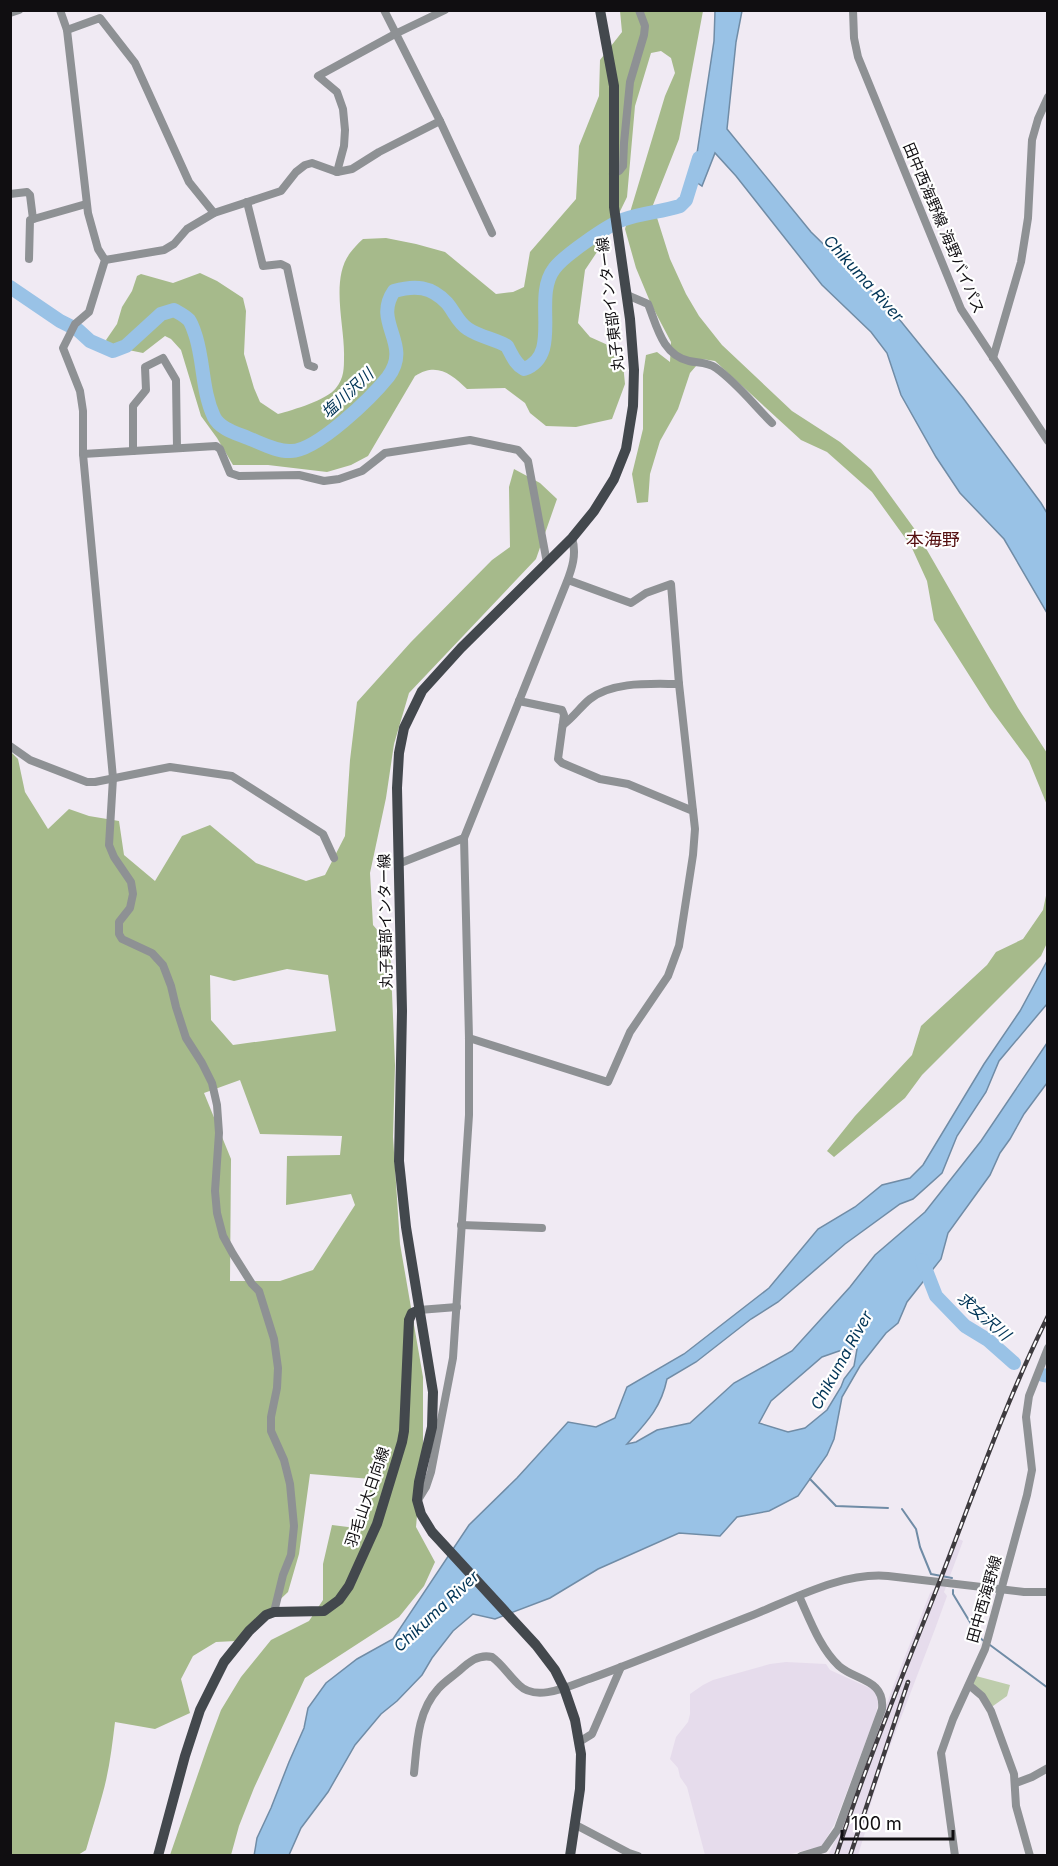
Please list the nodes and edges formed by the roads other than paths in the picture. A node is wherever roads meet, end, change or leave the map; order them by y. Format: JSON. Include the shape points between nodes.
{"nodes":[{"id":1,"x":19,"y":10,"type":"edge"},
{"id":2,"x":60,"y":10,"type":"edge"},
{"id":3,"x":384,"y":10,"type":"edge"},
{"id":4,"x":445,"y":10,"type":"edge"},
{"id":5,"x":600,"y":10,"type":"edge"},
{"id":6,"x":639,"y":10,"type":"edge"},
{"id":7,"x":853,"y":10,"type":"edge"},
{"id":8,"x":10,"y":13,"type":"edge"},
{"id":9,"x":67,"y":30,"type":"junction"},
{"id":10,"x":396,"y":34,"type":"junction"},
{"id":11,"x":1047,"y":97,"type":"edge"},
{"id":12,"x":440,"y":121,"type":"junction"},
{"id":13,"x":338,"y":172,"type":"junction"},
{"id":14,"x":613,"y":174,"type":"junction"},
{"id":15,"x":10,"y":194,"type":"edge"},
{"id":16,"x":247,"y":202,"type":"junction"},
{"id":17,"x":86,"y":204,"type":"junction"},
{"id":18,"x":214,"y":213,"type":"junction"},
{"id":19,"x":33,"y":219,"type":"junction"},
{"id":20,"x":492,"y":233,"type":"dead end"},
{"id":21,"x":29,"y":259,"type":"dead end"},
{"id":22,"x":105,"y":260,"type":"junction"},
{"id":23,"x":627,"y":295,"type":"junction"},
{"id":24,"x":993,"y":358,"type":"junction"},
{"id":25,"x":314,"y":367,"type":"dead end"},
{"id":26,"x":772,"y":423,"type":"dead end"},
{"id":27,"x":1047,"y":441,"type":"edge"},
{"id":28,"x":177,"y":448,"type":"junction"},
{"id":29,"x":133,"y":451,"type":"junction"},
{"id":30,"x":83,"y":454,"type":"junction"},
{"id":31,"x":572,"y":538,"type":"junction"},
{"id":32,"x":547,"y":563,"type":"junction"},
{"id":33,"x":568,"y":580,"type":"junction"},
{"id":34,"x":679,"y":684,"type":"junction"},
{"id":35,"x":519,"y":701,"type":"junction"},
{"id":36,"x":563,"y":725,"type":"junction"},
{"id":37,"x":10,"y":746,"type":"edge"},
{"id":38,"x":113,"y":777,"type":"junction"},
{"id":39,"x":693,"y":811,"type":"junction"},
{"id":40,"x":464,"y":838,"type":"junction"},
{"id":41,"x":334,"y":858,"type":"dead end"},
{"id":42,"x":398,"y":864,"type":"junction"},
{"id":43,"x":469,"y":1038,"type":"junction"},
{"id":44,"x":461,"y":1226,"type":"junction"},
{"id":45,"x":542,"y":1228,"type":"dead end"},
{"id":46,"x":457,"y":1307,"type":"junction"},
{"id":47,"x":419,"y":1310,"type":"junction"},
{"id":48,"x":1047,"y":1348,"type":"edge"},
{"id":49,"x":417,"y":1500,"type":"junction"},
{"id":50,"x":1002,"y":1589,"type":"junction"},
{"id":51,"x":1047,"y":1592,"type":"edge"},
{"id":52,"x":799,"y":1596,"type":"junction"},
{"id":53,"x":274,"y":1612,"type":"junction"},
{"id":54,"x":621,"y":1667,"type":"junction"},
{"id":55,"x":969,"y":1685,"type":"junction"},
{"id":56,"x":564,"y":1688,"type":"junction"},
{"id":57,"x":579,"y":1742,"type":"junction"},
{"id":58,"x":1047,"y":1768,"type":"edge"},
{"id":59,"x":414,"y":1773,"type":"dead end"},
{"id":60,"x":1016,"y":1783,"type":"junction"},
{"id":61,"x":574,"y":1824,"type":"junction"},
{"id":62,"x":158,"y":1856,"type":"edge"},
{"id":63,"x":570,"y":1856,"type":"edge"},
{"id":64,"x":638,"y":1856,"type":"edge"},
{"id":65,"x":801,"y":1856,"type":"edge"},
{"id":66,"x":955,"y":1856,"type":"edge"},
{"id":67,"x":1030,"y":1856,"type":"edge"}],
"edges":[{"from":1,"to":8,"type":"street"},
{"from":2,"to":9,"type":"street"},
{"from":3,"to":10,"type":"street"},
{"from":4,"to":10,"type":"street"},
{"from":5,"to":14,"type":"main road","name":"丸子東部インター線","via":[[614,86]]},
{"from":6,"to":14,"type":"street","via":[[644,35],[630,82],[623,166]]},
{"from":7,"to":24,"type":"street","name":"田中西海野線 海野バイパス","via":[[854,38],[865,76],[958,301]]},
{"from":9,"to":17,"type":"street"},
{"from":9,"to":18,"type":"street","via":[[100,18],[135,63],[189,182]]},
{"from":10,"to":12,"type":"street"},
{"from":10,"to":13,"type":"street","via":[[318,76],[336,92],[343,109],[344,146]]},
{"from":11,"to":24,"type":"street","via":[[1032,140],[1022,262]]},
{"from":12,"to":13,"type":"street","via":[[352,169]]},
{"from":12,"to":20,"type":"street"},
{"from":13,"to":16,"type":"street","via":[[312,163],[296,172],[281,191]]},
{"from":14,"to":23,"type":"main road","name":"丸子東部インター線"},
{"from":15,"to":19,"type":"street","via":[[30,195]]},
{"from":16,"to":18,"type":"street"},
{"from":16,"to":25,"type":"street","via":[[263,266],[287,267],[308,365]]},
{"from":17,"to":19,"type":"street"},
{"from":17,"to":22,"type":"street","via":[[98,249]]},
{"from":18,"to":22,"type":"street","via":[[186,229],[164,250]]},
{"from":19,"to":21,"type":"street"},
{"from":22,"to":30,"type":"street","via":[[89,312],[75,324],[63,348],[80,392]]},
{"from":23,"to":26,"type":"street","via":[[648,304],[667,349],[676,357],[712,365],[735,383]]},
{"from":23,"to":31,"type":"main road","name":"丸子東部インター線","via":[[634,370],[630,432],[614,479]]},
{"from":24,"to":27,"type":"street","name":"田中西海野線 海野バイパス"},
{"from":28,"to":29,"type":"street"},
{"from":28,"to":29,"type":"street","via":[[176,380],[163,358],[145,367],[146,390],[133,406]]},
{"from":28,"to":32,"type":"street","via":[[216,446],[230,473],[239,476],[299,475],[324,481],[347,477],[385,453],[470,440],[518,450],[528,461]]},
{"from":29,"to":30,"type":"street"},
{"from":30,"to":38,"type":"street"},
{"from":31,"to":32,"type":"main road","name":"丸子東部インター線"},
{"from":31,"to":33,"type":"street","via":[[575,547]]},
{"from":32,"to":42,"type":"main road","name":"丸子東部インター線","via":[[440,671],[422,691],[411,712],[398,764]]},
{"from":33,"to":34,"type":"street","via":[[631,603],[646,592],[671,584]]},
{"from":33,"to":35,"type":"street"},
{"from":34,"to":36,"type":"street","via":[[637,685],[604,692],[588,700]]},
{"from":34,"to":39,"type":"street"},
{"from":35,"to":36,"type":"street","via":[[562,710]]},
{"from":35,"to":40,"type":"street"},
{"from":36,"to":39,"type":"street","via":[[558,759],[562,763]]},
{"from":37,"to":38,"type":"street","via":[[30,760],[79,779],[95,782]]},
{"from":38,"to":41,"type":"street","via":[[170,767],[232,776],[323,834]]},
{"from":38,"to":53,"type":"street","via":[[109,845],[133,894],[130,908],[119,922],[119,934],[152,953],[163,965],[186,1038],[212,1083],[219,1132],[216,1213],[223,1236],[259,1291],[274,1339],[278,1368],[271,1431],[290,1484],[294,1526],[291,1555]]},
{"from":39,"to":43,"type":"street","via":[[693,855],[679,946],[668,976],[630,1032],[608,1082]]},
{"from":40,"to":42,"type":"street"},
{"from":40,"to":43,"type":"street"},
{"from":42,"to":47,"type":"main road","name":"丸子東部インター線","via":[[402,1011],[399,1161]]},
{"from":43,"to":44,"type":"street","via":[[469,1115]]},
{"from":44,"to":45,"type":"street"},
{"from":44,"to":46,"type":"street"},
{"from":46,"to":47,"type":"street"},
{"from":46,"to":49,"type":"street","via":[[453,1358],[431,1472]]},
{"from":47,"to":49,"type":"main road","name":"丸子東部インター線","via":[[433,1405]]},
{"from":47,"to":53,"type":"main road","name":"羽毛山大日向線","via":[[409,1320],[402,1442],[377,1524],[349,1586],[324,1611]]},
{"from":48,"to":50,"type":"street","name":"田中西海野線","via":[[1029,1396],[1026,1417],[1032,1470]]},
{"from":49,"to":56,"type":"main road","via":[[424,1522],[548,1660]]},
{"from":50,"to":51,"type":"street"},
{"from":50,"to":52,"type":"street","via":[[874,1575]]},
{"from":50,"to":55,"type":"street","name":"田中西海野線","via":[[985,1648]]},
{"from":52,"to":54,"type":"street"},
{"from":52,"to":65,"type":"street","via":[[828,1654],[841,1668],[875,1687],[883,1702],[838,1829],[824,1849]]},
{"from":53,"to":62,"type":"main road","via":[[259,1621],[224,1662],[200,1710]]},
{"from":54,"to":56,"type":"street"},
{"from":54,"to":57,"type":"street","via":[[592,1734]]},
{"from":55,"to":60,"type":"street","via":[[991,1711]]},
{"from":55,"to":66,"type":"street","name":"田中西海野線","via":[[941,1753]]},
{"from":56,"to":57,"type":"main road"},
{"from":56,"to":59,"type":"street","via":[[530,1692],[492,1657],[475,1658],[437,1689],[428,1704],[420,1721]]},
{"from":57,"to":61,"type":"main road","via":[[580,1781]]},
{"from":58,"to":60,"type":"street"},
{"from":60,"to":67,"type":"street","via":[[1016,1806]]},
{"from":61,"to":63,"type":"main road"},
{"from":61,"to":64,"type":"street"}]}
